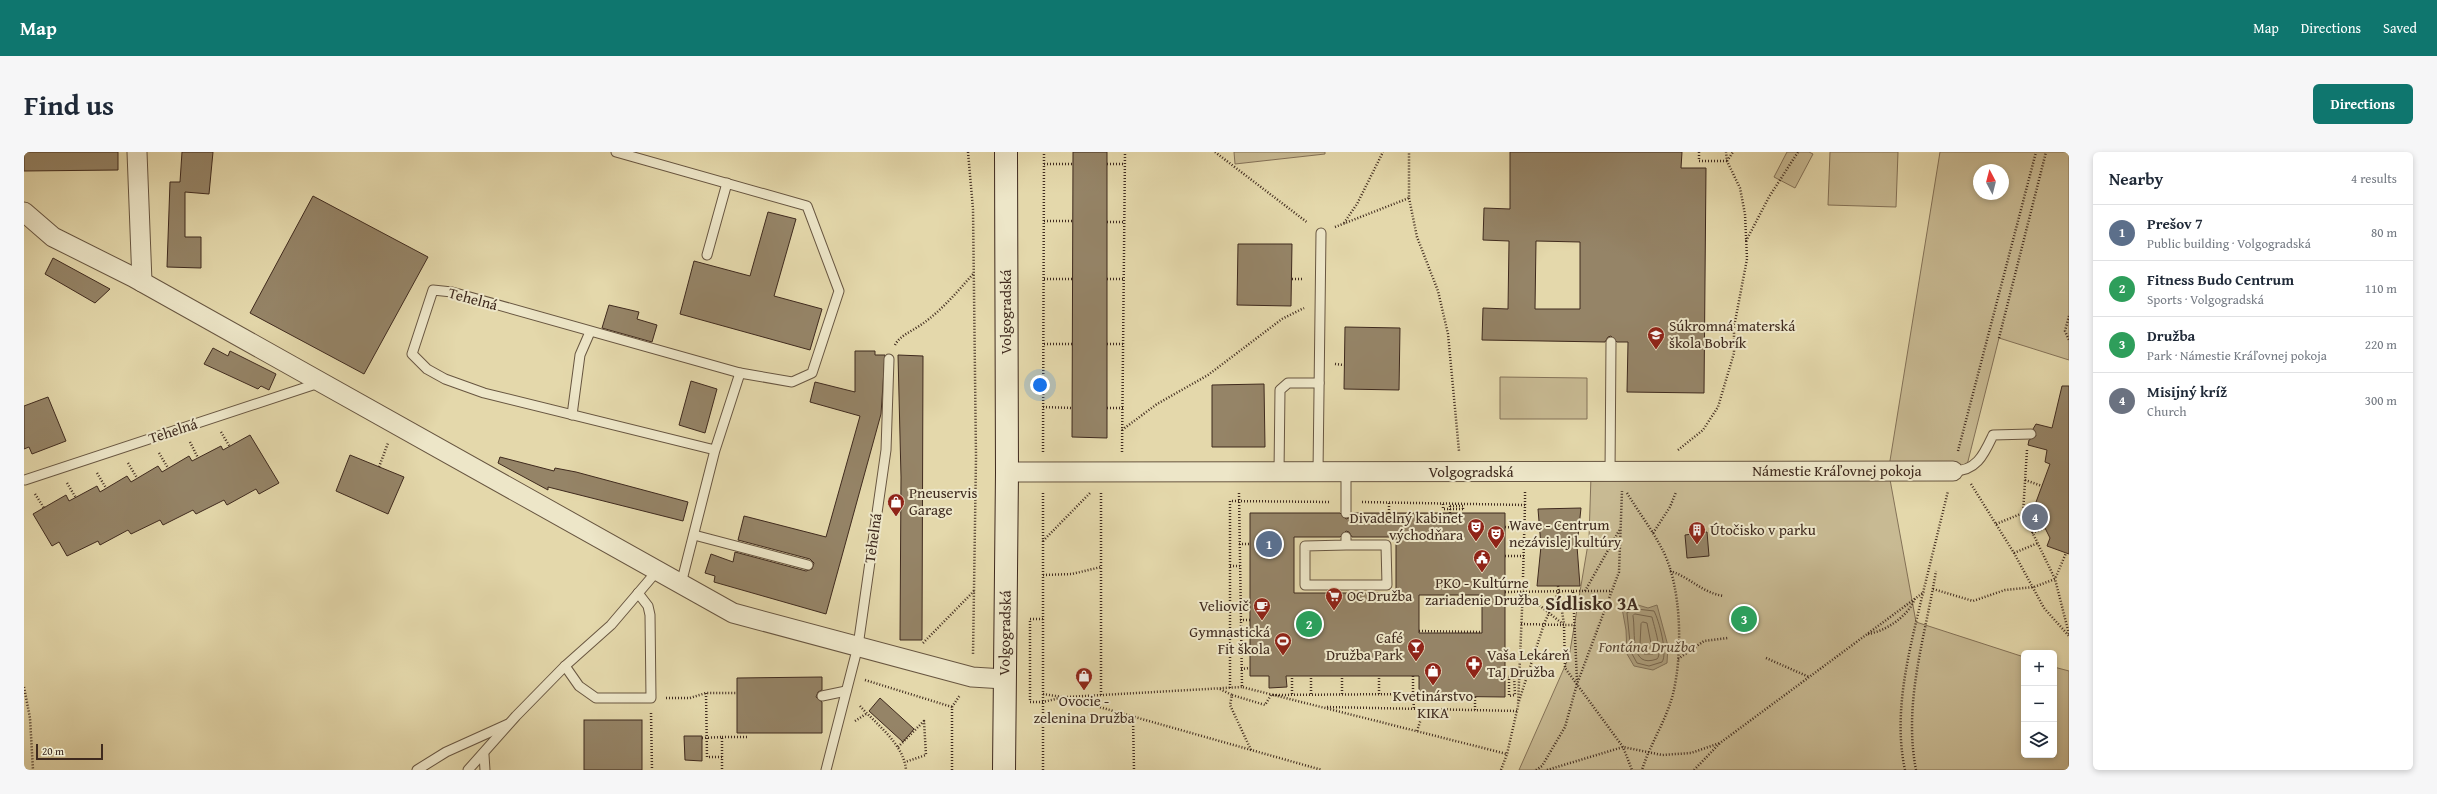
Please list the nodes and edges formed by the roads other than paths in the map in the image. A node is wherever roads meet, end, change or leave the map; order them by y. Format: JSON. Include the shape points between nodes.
{"nodes":[{"id":1,"x":137,"y":152,"type":"edge"},
{"id":2,"x":616,"y":152,"type":"edge"},
{"id":3,"x":1006,"y":152,"type":"edge"},
{"id":4,"x":727,"y":183,"type":"junction"},
{"id":5,"x":24,"y":212,"type":"edge"},
{"id":6,"x":1321,"y":233,"type":"road end"},
{"id":7,"x":706,"y":255,"type":"dead end"},
{"id":8,"x":142,"y":282,"type":"junction"},
{"id":9,"x":590,"y":332,"type":"junction"},
{"id":10,"x":1611,"y":342,"type":"dead end"},
{"id":11,"x":889,"y":359,"type":"road end"},
{"id":12,"x":740,"y":373,"type":"junction"},
{"id":13,"x":321,"y":382,"type":"junction"},
{"id":14,"x":1319,"y":383,"type":"junction"},
{"id":15,"x":572,"y":414,"type":"junction"},
{"id":16,"x":2031,"y":434,"type":"dead end"},
{"id":17,"x":715,"y":450,"type":"junction"},
{"id":18,"x":1007,"y":472,"type":"junction"},
{"id":19,"x":1279,"y":472,"type":"junction"},
{"id":20,"x":1318,"y":472,"type":"junction"},
{"id":21,"x":1346,"y":472,"type":"junction"},
{"id":22,"x":1617,"y":473,"type":"junction"},
{"id":23,"x":1961,"y":475,"type":"joint"},
{"id":24,"x":25,"y":480,"type":"edge"},
{"id":25,"x":1346,"y":513,"type":"dead end"},
{"id":26,"x":694,"y":535,"type":"junction"},
{"id":27,"x":1346,"y":541,"type":"joint"},
{"id":28,"x":808,"y":565,"type":"dead end"},
{"id":29,"x":657,"y":571,"type":"junction"},
{"id":30,"x":681,"y":584,"type":"junction"},
{"id":31,"x":638,"y":593,"type":"junction"},
{"id":32,"x":858,"y":646,"type":"junction"},
{"id":33,"x":565,"y":666,"type":"junction"},
{"id":34,"x":1004,"y":679,"type":"junction"},
{"id":35,"x":846,"y":691,"type":"junction"},
{"id":36,"x":822,"y":696,"type":"dead end"},
{"id":37,"x":511,"y":723,"type":"junction"},
{"id":38,"x":484,"y":755,"type":"junction"},
{"id":39,"x":417,"y":770,"type":"edge"},
{"id":40,"x":468,"y":770,"type":"edge"},
{"id":41,"x":485,"y":770,"type":"edge"},
{"id":42,"x":826,"y":770,"type":"edge"},
{"id":43,"x":1004,"y":770,"type":"edge"}],
"edges":[{"from":1,"to":8,"type":"street"},
{"from":2,"to":4,"type":"lane"},
{"from":3,"to":18,"type":"street","name":"Volgogradská"},
{"from":4,"to":7,"type":"lane"},
{"from":4,"to":12,"type":"lane","name":"Tehelná","via":[[807,206],[839,291],[812,373],[792,382]]},
{"from":5,"to":8,"type":"street","via":[[52,237]]},
{"from":6,"to":14,"type":"lane"},
{"from":8,"to":13,"type":"street"},
{"from":9,"to":12,"type":"lane","name":"Tehelná"},
{"from":9,"to":15,"type":"lane","via":[[580,355]]},
{"from":9,"to":15,"type":"lane","name":"Tehelná","via":[[452,292],[433,290],[412,354],[427,369],[445,379],[484,393]]},
{"from":10,"to":22,"type":"lane"},
{"from":11,"to":32,"type":"lane","name":"Tehelná","via":[[886,450]]},
{"from":12,"to":17,"type":"lane"},
{"from":13,"to":24,"type":"lane","name":"Tehelná"},
{"from":13,"to":29,"type":"street"},
{"from":14,"to":19,"type":"lane","via":[[1288,383],[1280,390]]},
{"from":14,"to":20,"type":"lane"},
{"from":15,"to":17,"type":"lane","name":"Tehelná"},
{"from":16,"to":23,"type":"lane","name":"Námestie Kráľovnej pokoja","via":[[1993,434],[1979,460]]},
{"from":17,"to":26,"type":"lane"},
{"from":18,"to":19,"type":"street","name":"Volgogradská"},
{"from":18,"to":34,"type":"street","name":"Volgogradská"},
{"from":19,"to":20,"type":"street","name":"Volgogradská"},
{"from":20,"to":21,"type":"street","name":"Volgogradská"},
{"from":21,"to":22,"type":"street","name":"Volgogradská"},
{"from":21,"to":25,"type":"lane"},
{"from":22,"to":23,"type":"street","name":"Námestie Kráľovnej pokoja"},
{"from":26,"to":28,"type":"lane"},
{"from":26,"to":30,"type":"lane"},
{"from":27,"to":27,"type":"lane","via":[[1386,545],[1387,585],[1305,585],[1305,546]]},
{"from":29,"to":30,"type":"street"},
{"from":29,"to":31,"type":"lane"},
{"from":30,"to":32,"type":"street","via":[[733,613]]},
{"from":31,"to":33,"type":"lane","via":[[611,625]]},
{"from":31,"to":33,"type":"lane","via":[[648,606],[650,615],[651,698],[596,698],[579,686]]},
{"from":32,"to":34,"type":"street","via":[[972,677]]},
{"from":32,"to":35,"type":"lane","name":"Tehelná"},
{"from":33,"to":37,"type":"lane"},
{"from":34,"to":43,"type":"street","name":"Volgogradská"},
{"from":35,"to":36,"type":"lane"},
{"from":35,"to":42,"type":"lane","name":"Tehelná"},
{"from":37,"to":38,"type":"lane"},
{"from":37,"to":39,"type":"lane","via":[[446,752]]},
{"from":38,"to":40,"type":"lane"},
{"from":38,"to":41,"type":"lane"}]}
